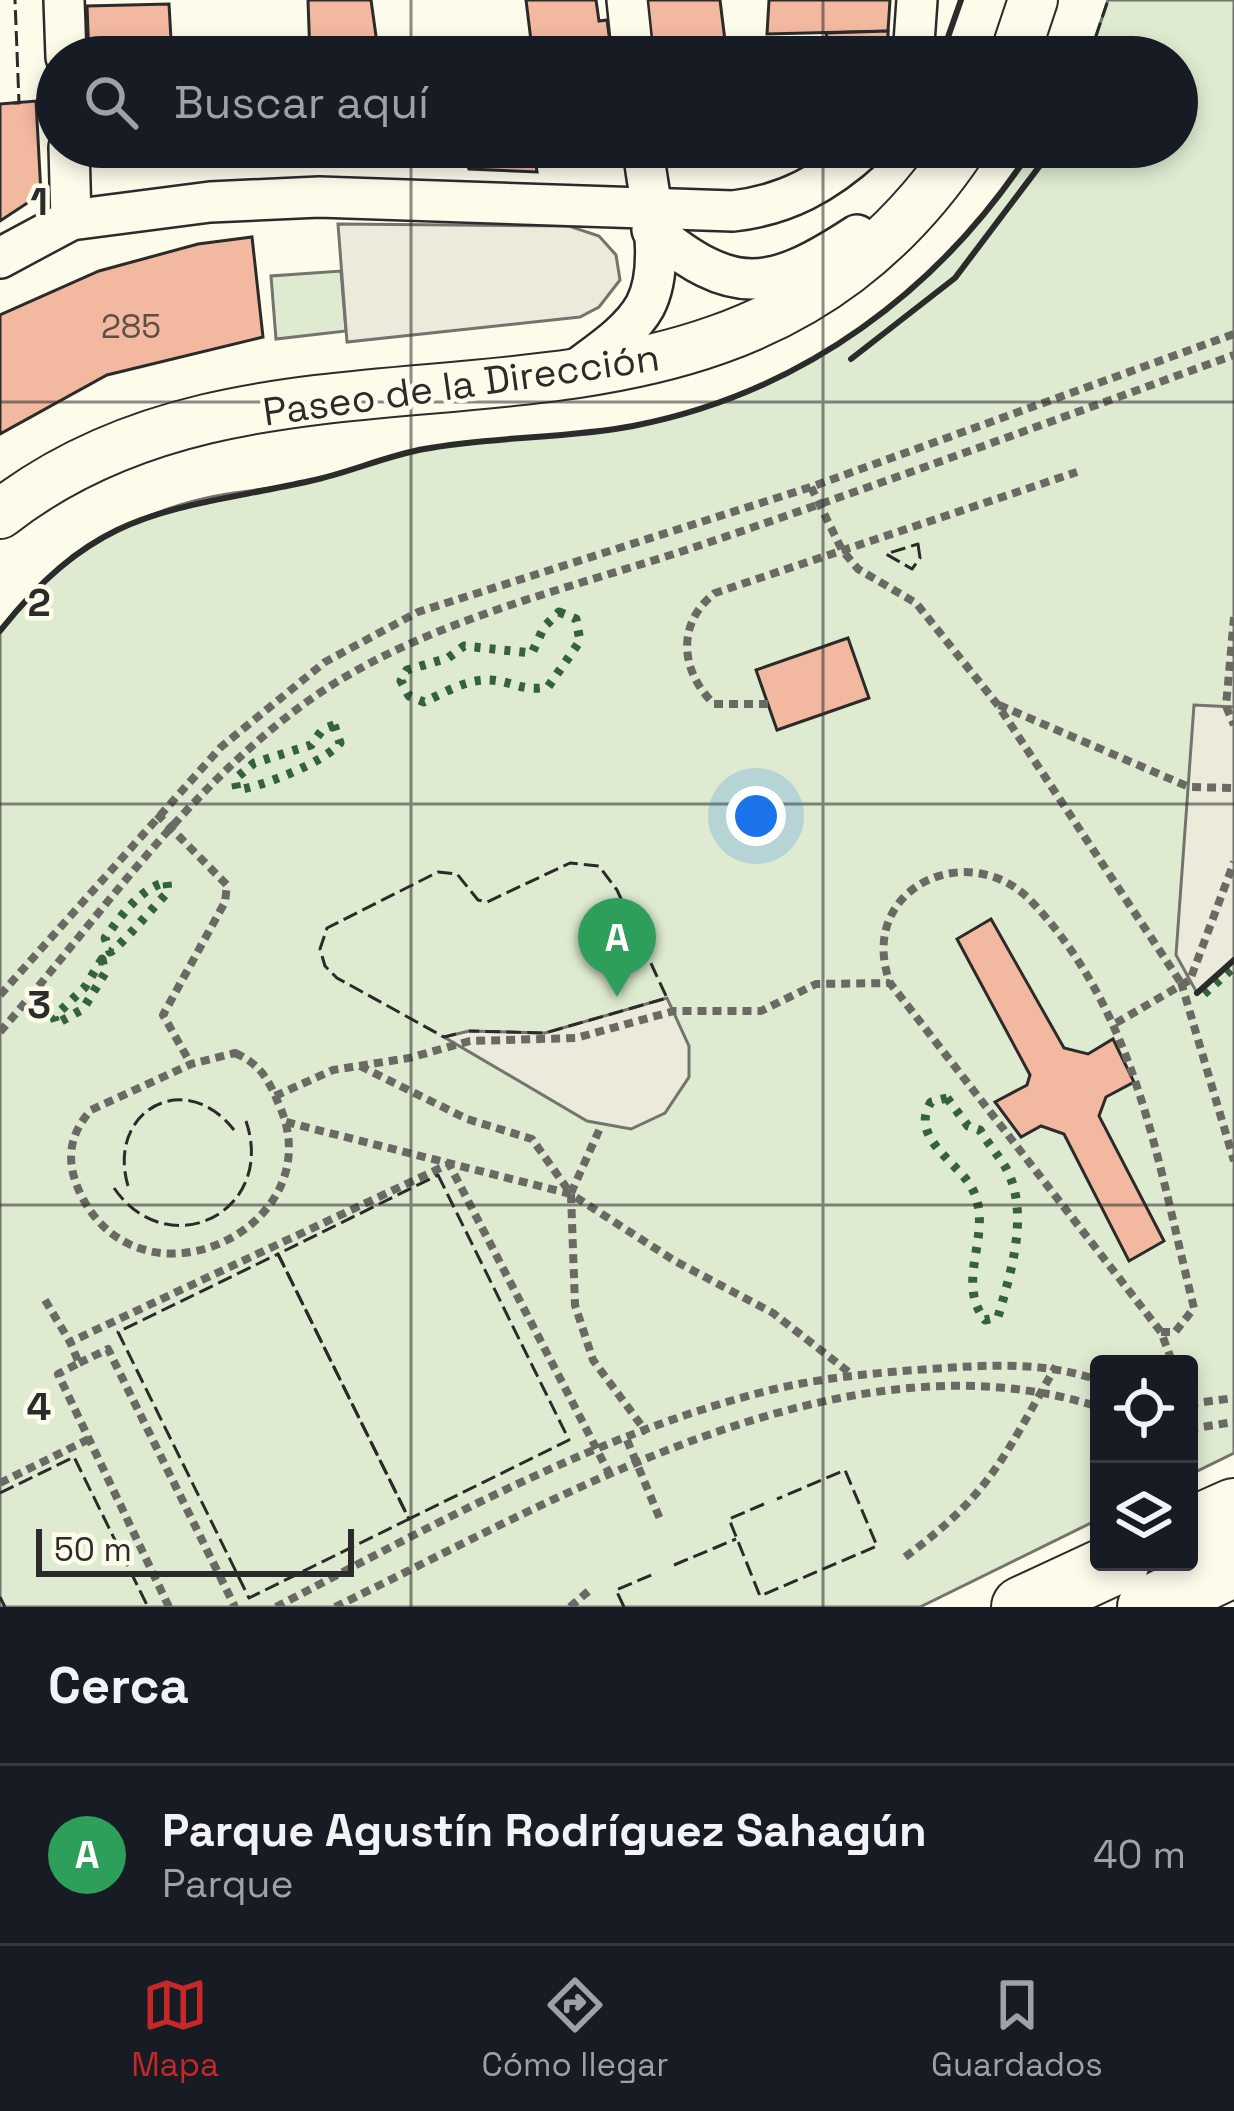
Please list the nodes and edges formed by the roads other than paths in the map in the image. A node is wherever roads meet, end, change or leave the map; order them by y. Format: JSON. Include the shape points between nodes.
{"nodes":[{"id":1,"x":64,"y":0,"type":"edge"},
{"id":2,"x":627,"y":0,"type":"edge"},
{"id":3,"x":917,"y":0,"type":"edge"},
{"id":4,"x":1033,"y":0,"type":"edge"},
{"id":5,"x":65,"y":36,"type":"edge"},
{"id":6,"x":631,"y":36,"type":"edge"},
{"id":7,"x":914,"y":36,"type":"edge"},
{"id":8,"x":1021,"y":36,"type":"edge"},
{"id":9,"x":70,"y":168,"type":"edge"},
{"id":10,"x":645,"y":168,"type":"edge"},
{"id":11,"x":840,"y":168,"type":"edge"},
{"id":12,"x":943,"y":168,"type":"edge"},
{"id":13,"x":946,"y":168,"type":"edge"},
{"id":14,"x":651,"y":218,"type":"junction"},
{"id":15,"x":71,"y":220,"type":"junction"},
{"id":16,"x":0,"y":258,"type":"edge"},
{"id":17,"x":568,"y":377,"type":"junction"},
{"id":18,"x":0,"y":514,"type":"edge"},
{"id":19,"x":1234,"y":1508,"type":"edge"},
{"id":20,"x":1198,"y":1525,"type":"edge"},
{"id":21,"x":1234,"y":1566,"type":"edge"},
{"id":22,"x":1100,"y":1571,"type":"edge"},
{"id":23,"x":1022,"y":1607,"type":"edge"},
{"id":24,"x":1148,"y":1607,"type":"edge"}],
"edges":[{"from":1,"to":5,"type":"street"},
{"from":2,"to":6,"type":"street"},
{"from":3,"to":7,"type":"street"},
{"from":4,"to":8,"type":"street"},
{"from":9,"to":15,"type":"street"},
{"from":10,"to":14,"type":"street"},
{"from":11,"to":14,"type":"street","via":[[766,208]]},
{"from":12,"to":14,"type":"street","name":"Paseo de la Dirección","via":[[900,208],[824,257],[762,280],[717,276]]},
{"from":13,"to":17,"type":"street","name":"Paseo de la Dirección","via":[[883,240],[770,318],[685,353]]},
{"from":14,"to":15,"type":"street","via":[[319,197]]},
{"from":14,"to":17,"type":"street","via":[[645,305]]},
{"from":15,"to":16,"type":"street"},
{"from":17,"to":18,"type":"street","name":"Paseo de la Dirección","via":[[301,404],[156,429],[49,476]]},
{"from":19,"to":20,"type":"main road"},
{"from":21,"to":24,"type":"main road"},
{"from":22,"to":23,"type":"main road"}]}
